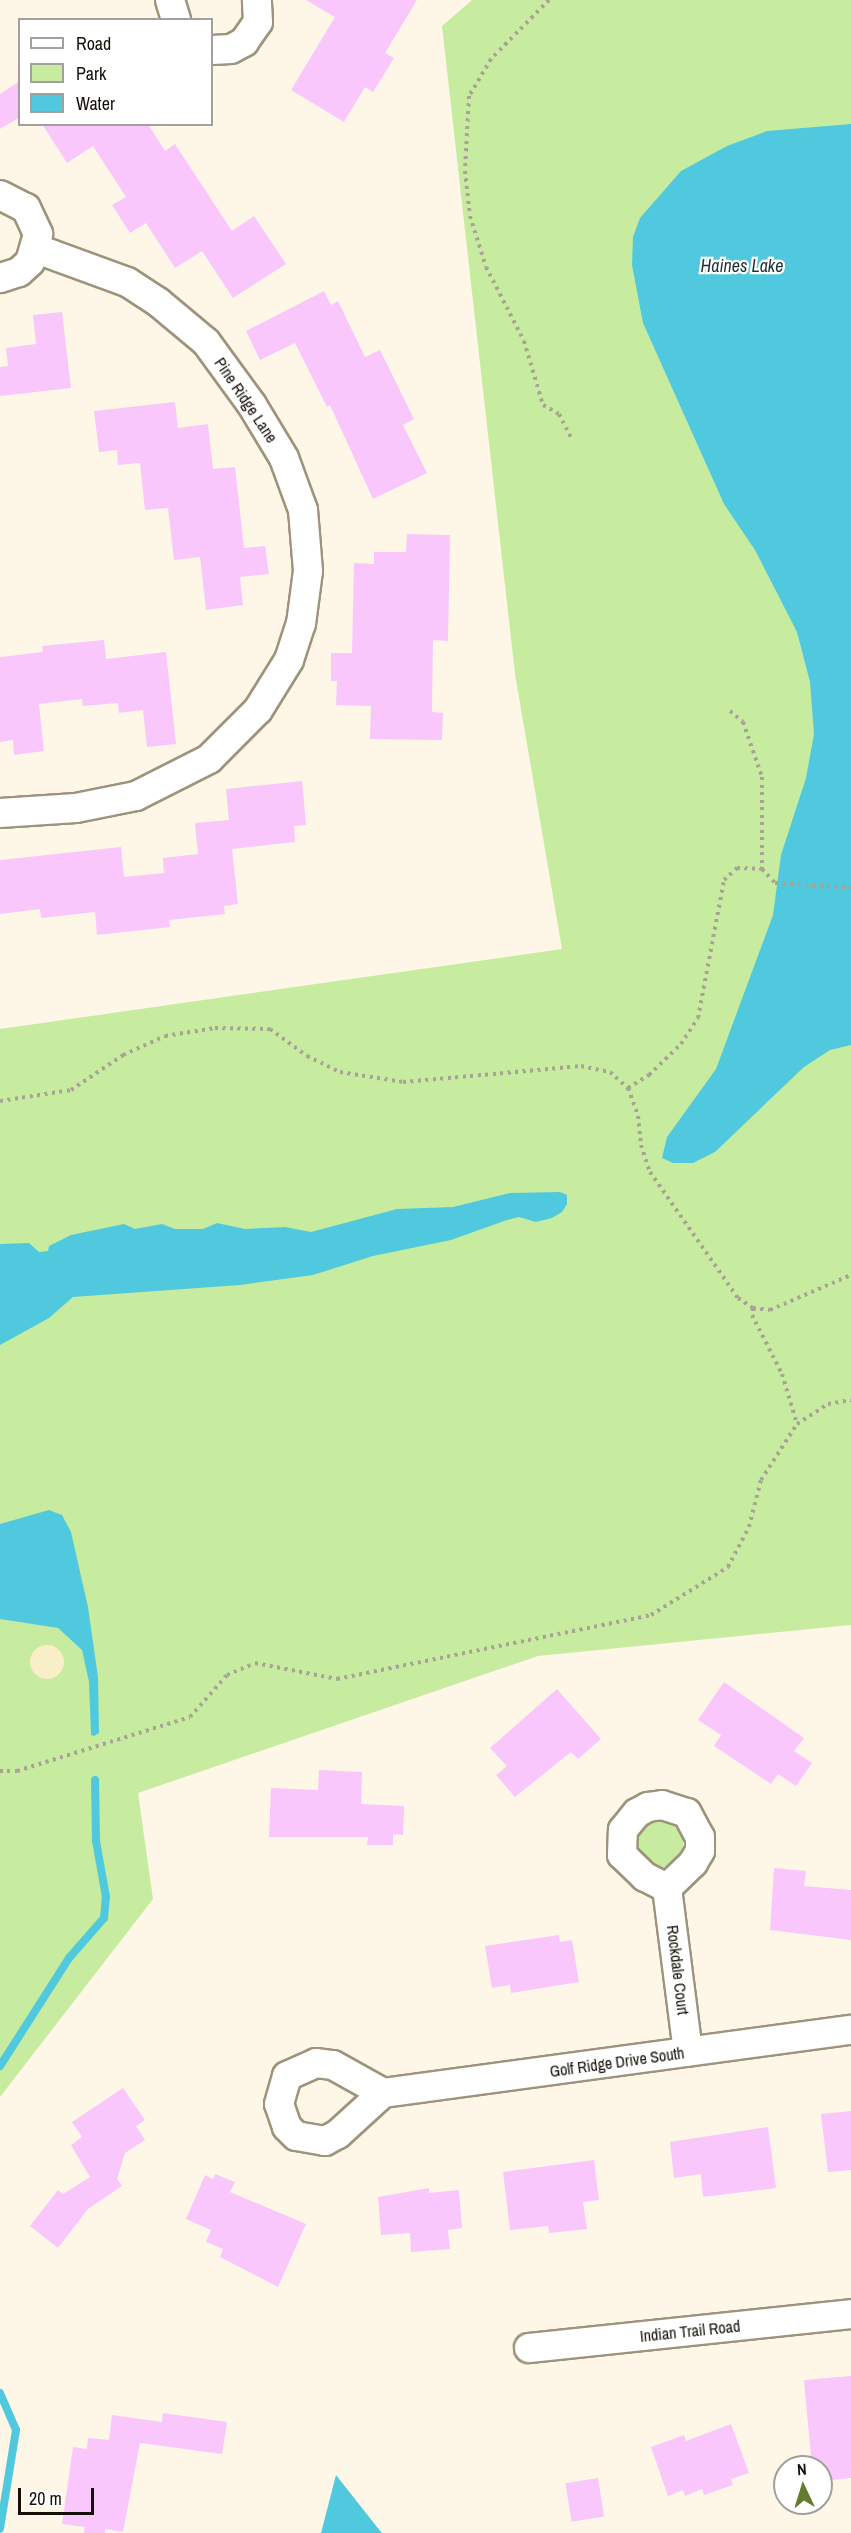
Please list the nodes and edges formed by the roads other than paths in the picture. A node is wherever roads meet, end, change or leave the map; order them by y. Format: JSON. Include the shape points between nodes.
{"nodes":[{"id":1,"x":170,"y":0,"type":"edge"},
{"id":2,"x":257,"y":0,"type":"edge"},
{"id":3,"x":175,"y":18,"type":"edge"},
{"id":4,"x":213,"y":50,"type":"edge"},
{"id":5,"x":0,"y":195,"type":"edge"},
{"id":6,"x":36,"y":249,"type":"junction"},
{"id":7,"x":0,"y":278,"type":"edge"},
{"id":8,"x":0,"y":813,"type":"edge"},
{"id":9,"x":667,"y":1888,"type":"dead end"},
{"id":10,"x":851,"y":2030,"type":"edge"},
{"id":11,"x":688,"y":2052,"type":"junction"},
{"id":12,"x":383,"y":2093,"type":"dead end"},
{"id":13,"x":851,"y":2314,"type":"edge"},
{"id":14,"x":529,"y":2348,"type":"dead end"}],
"edges":[{"from":1,"to":3,"type":"street"},
{"from":2,"to":4,"type":"street","via":[[258,22],[244,42],[231,49]]},
{"from":5,"to":6,"type":"street","via":[[15,200],[34,220]]},
{"from":6,"to":7,"type":"street","via":[[20,272]]},
{"from":6,"to":8,"type":"street","name":"Pine Ridge Lane","via":[[127,282],[206,342],[258,413],[284,459],[303,510],[308,571],[301,624],[289,660],[258,710],[209,759],[136,796],[76,808]]},
{"from":9,"to":11,"type":"street","name":"Rockdale Court"},
{"from":10,"to":11,"type":"street","name":"Golf Ridge Drive South"},
{"from":11,"to":12,"type":"street","name":"Golf Ridge Drive South"},
{"from":13,"to":14,"type":"street","name":"Indian Trail Road"}]}
